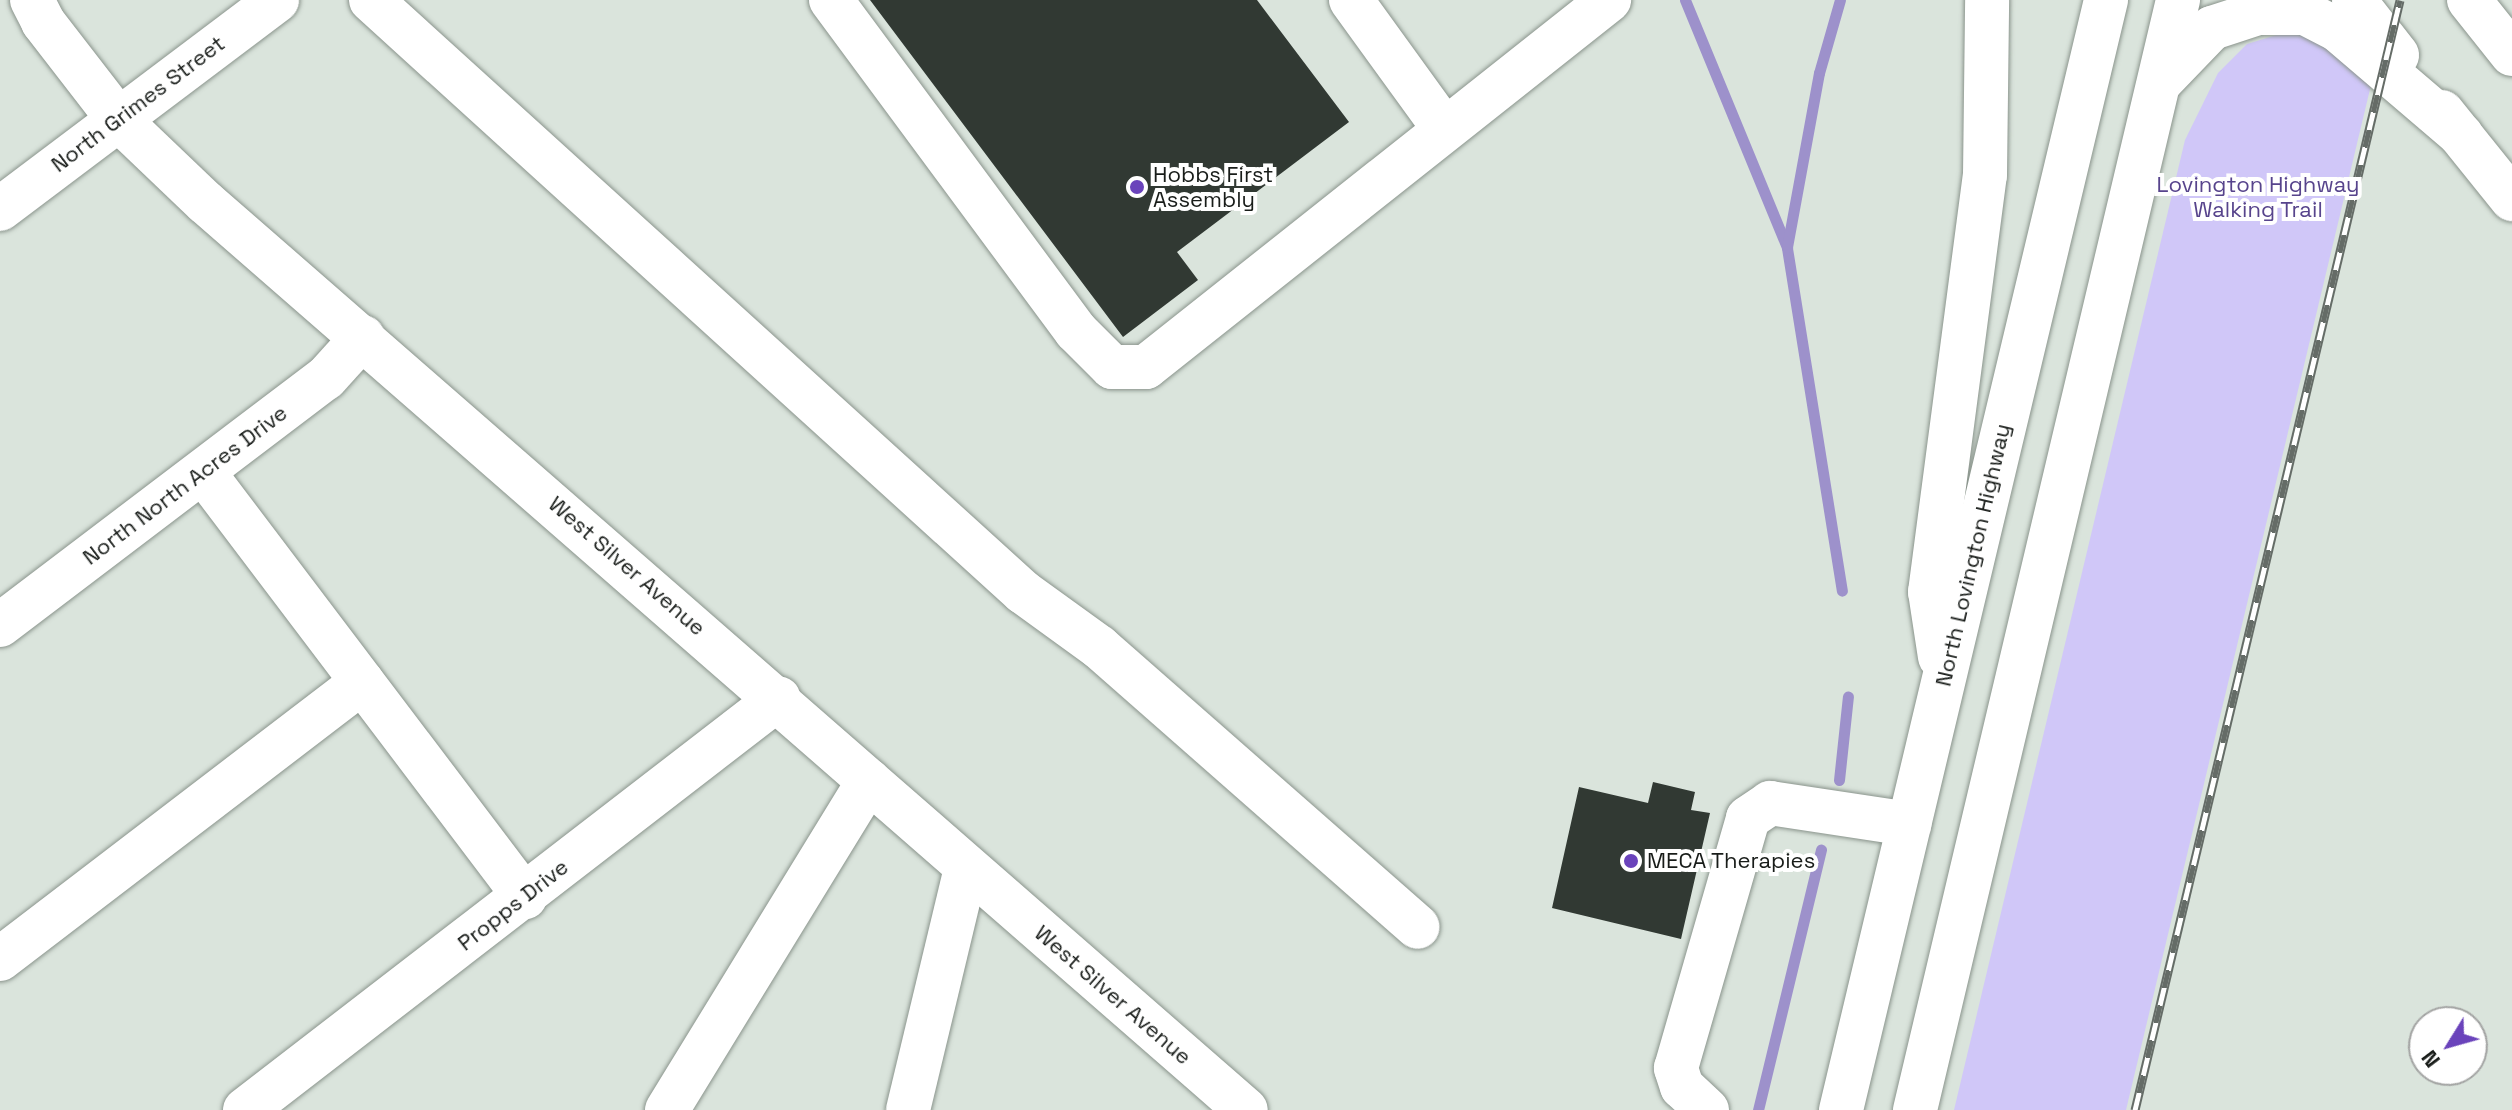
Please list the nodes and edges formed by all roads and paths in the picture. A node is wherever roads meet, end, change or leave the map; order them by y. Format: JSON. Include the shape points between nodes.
{"nodes":[{"id":1,"x":32,"y":0,"type":"edge"},
{"id":2,"x":277,"y":0,"type":"edge"},
{"id":3,"x":371,"y":0,"type":"edge"},
{"id":4,"x":831,"y":0,"type":"edge"},
{"id":5,"x":1351,"y":0,"type":"edge"},
{"id":6,"x":1609,"y":0,"type":"edge"},
{"id":7,"x":1987,"y":0,"type":"edge"},
{"id":8,"x":2106,"y":0,"type":"edge"},
{"id":9,"x":2178,"y":0,"type":"edge"},
{"id":10,"x":2354,"y":0,"type":"edge"},
{"id":11,"x":2469,"y":0,"type":"edge"},
{"id":12,"x":2512,"y":54,"type":"edge"},
{"id":13,"x":2158,"y":84,"type":"junction"},
{"id":14,"x":118,"y":119,"type":"junction"},
{"id":15,"x":1443,"y":127,"type":"junction"},
{"id":16,"x":2461,"y":135,"type":"junction"},
{"id":17,"x":2512,"y":199,"type":"edge"},
{"id":18,"x":0,"y":209,"type":"edge"},
{"id":19,"x":363,"y":337,"type":"junction"},
{"id":20,"x":204,"y":473,"type":"junction"},
{"id":21,"x":0,"y":625,"type":"edge"},
{"id":22,"x":1944,"y":680,"type":"junction"},
{"id":23,"x":362,"y":682,"type":"junction"},
{"id":24,"x":779,"y":698,"type":"junction"},
{"id":25,"x":869,"y":781,"type":"junction"},
{"id":26,"x":1909,"y":824,"type":"junction"},
{"id":27,"x":966,"y":868,"type":"junction"},
{"id":28,"x":525,"y":897,"type":"junction"},
{"id":29,"x":1418,"y":927,"type":"dead end"},
{"id":30,"x":0,"y":959,"type":"edge"},
{"id":31,"x":1232,"y":1105,"type":"edge"},
{"id":32,"x":245,"y":1110,"type":"edge"},
{"id":33,"x":667,"y":1110,"type":"edge"},
{"id":34,"x":908,"y":1110,"type":"edge"},
{"id":35,"x":1707,"y":1110,"type":"edge"},
{"id":36,"x":1841,"y":1110,"type":"edge"},
{"id":37,"x":1915,"y":1110,"type":"edge"}],
"edges":[{"from":1,"to":14,"type":"main road","name":"West Silver Avenue"},
{"from":2,"to":14,"type":"main road","name":"North Grimes Street"},
{"from":3,"to":29,"type":"main road","via":[[1023,592],[1099,647]]},
{"from":4,"to":15,"type":"main road","via":[[1076,331],[1112,367],[1146,367]]},
{"from":5,"to":15,"type":"main road"},
{"from":6,"to":15,"type":"main road"},
{"from":7,"to":22,"type":"main road","via":[[1985,175],[1930,592]]},
{"from":8,"to":22,"type":"main road","name":"North Lovington Highway"},
{"from":9,"to":13,"type":"main road"},
{"from":10,"to":16,"type":"main road"},
{"from":11,"to":12,"type":"main road"},
{"from":13,"to":16,"type":"main road","via":[[2212,28],[2258,13],[2305,13],[2338,30]]},
{"from":13,"to":37,"type":"main road"},
{"from":14,"to":18,"type":"main road","name":"North Grimes Street"},
{"from":14,"to":19,"type":"main road","name":"West Silver Avenue"},
{"from":16,"to":17,"type":"main road"},
{"from":19,"to":20,"type":"main road","name":"North North Acres Drive","via":[[326,378]]},
{"from":19,"to":24,"type":"main road","name":"West Silver Avenue"},
{"from":20,"to":21,"type":"main road","name":"North North Acres Drive"},
{"from":20,"to":23,"type":"main road"},
{"from":22,"to":26,"type":"main road","name":"North Lovington Highway"},
{"from":23,"to":28,"type":"main road"},
{"from":23,"to":30,"type":"main road"},
{"from":24,"to":25,"type":"main road","name":"West Silver Avenue"},
{"from":24,"to":28,"type":"main road","name":"Propps Drive"},
{"from":25,"to":27,"type":"main road","name":"West Silver Avenue"},
{"from":25,"to":33,"type":"main road"},
{"from":26,"to":35,"type":"main road","via":[[1770,803],[1748,818],[1676,1068],[1682,1087]]},
{"from":26,"to":36,"type":"main road","name":"North Lovington Highway"},
{"from":27,"to":31,"type":"main road","name":"West Silver Avenue"},
{"from":27,"to":34,"type":"main road"},
{"from":28,"to":32,"type":"main road","name":"Propps Drive"}]}
